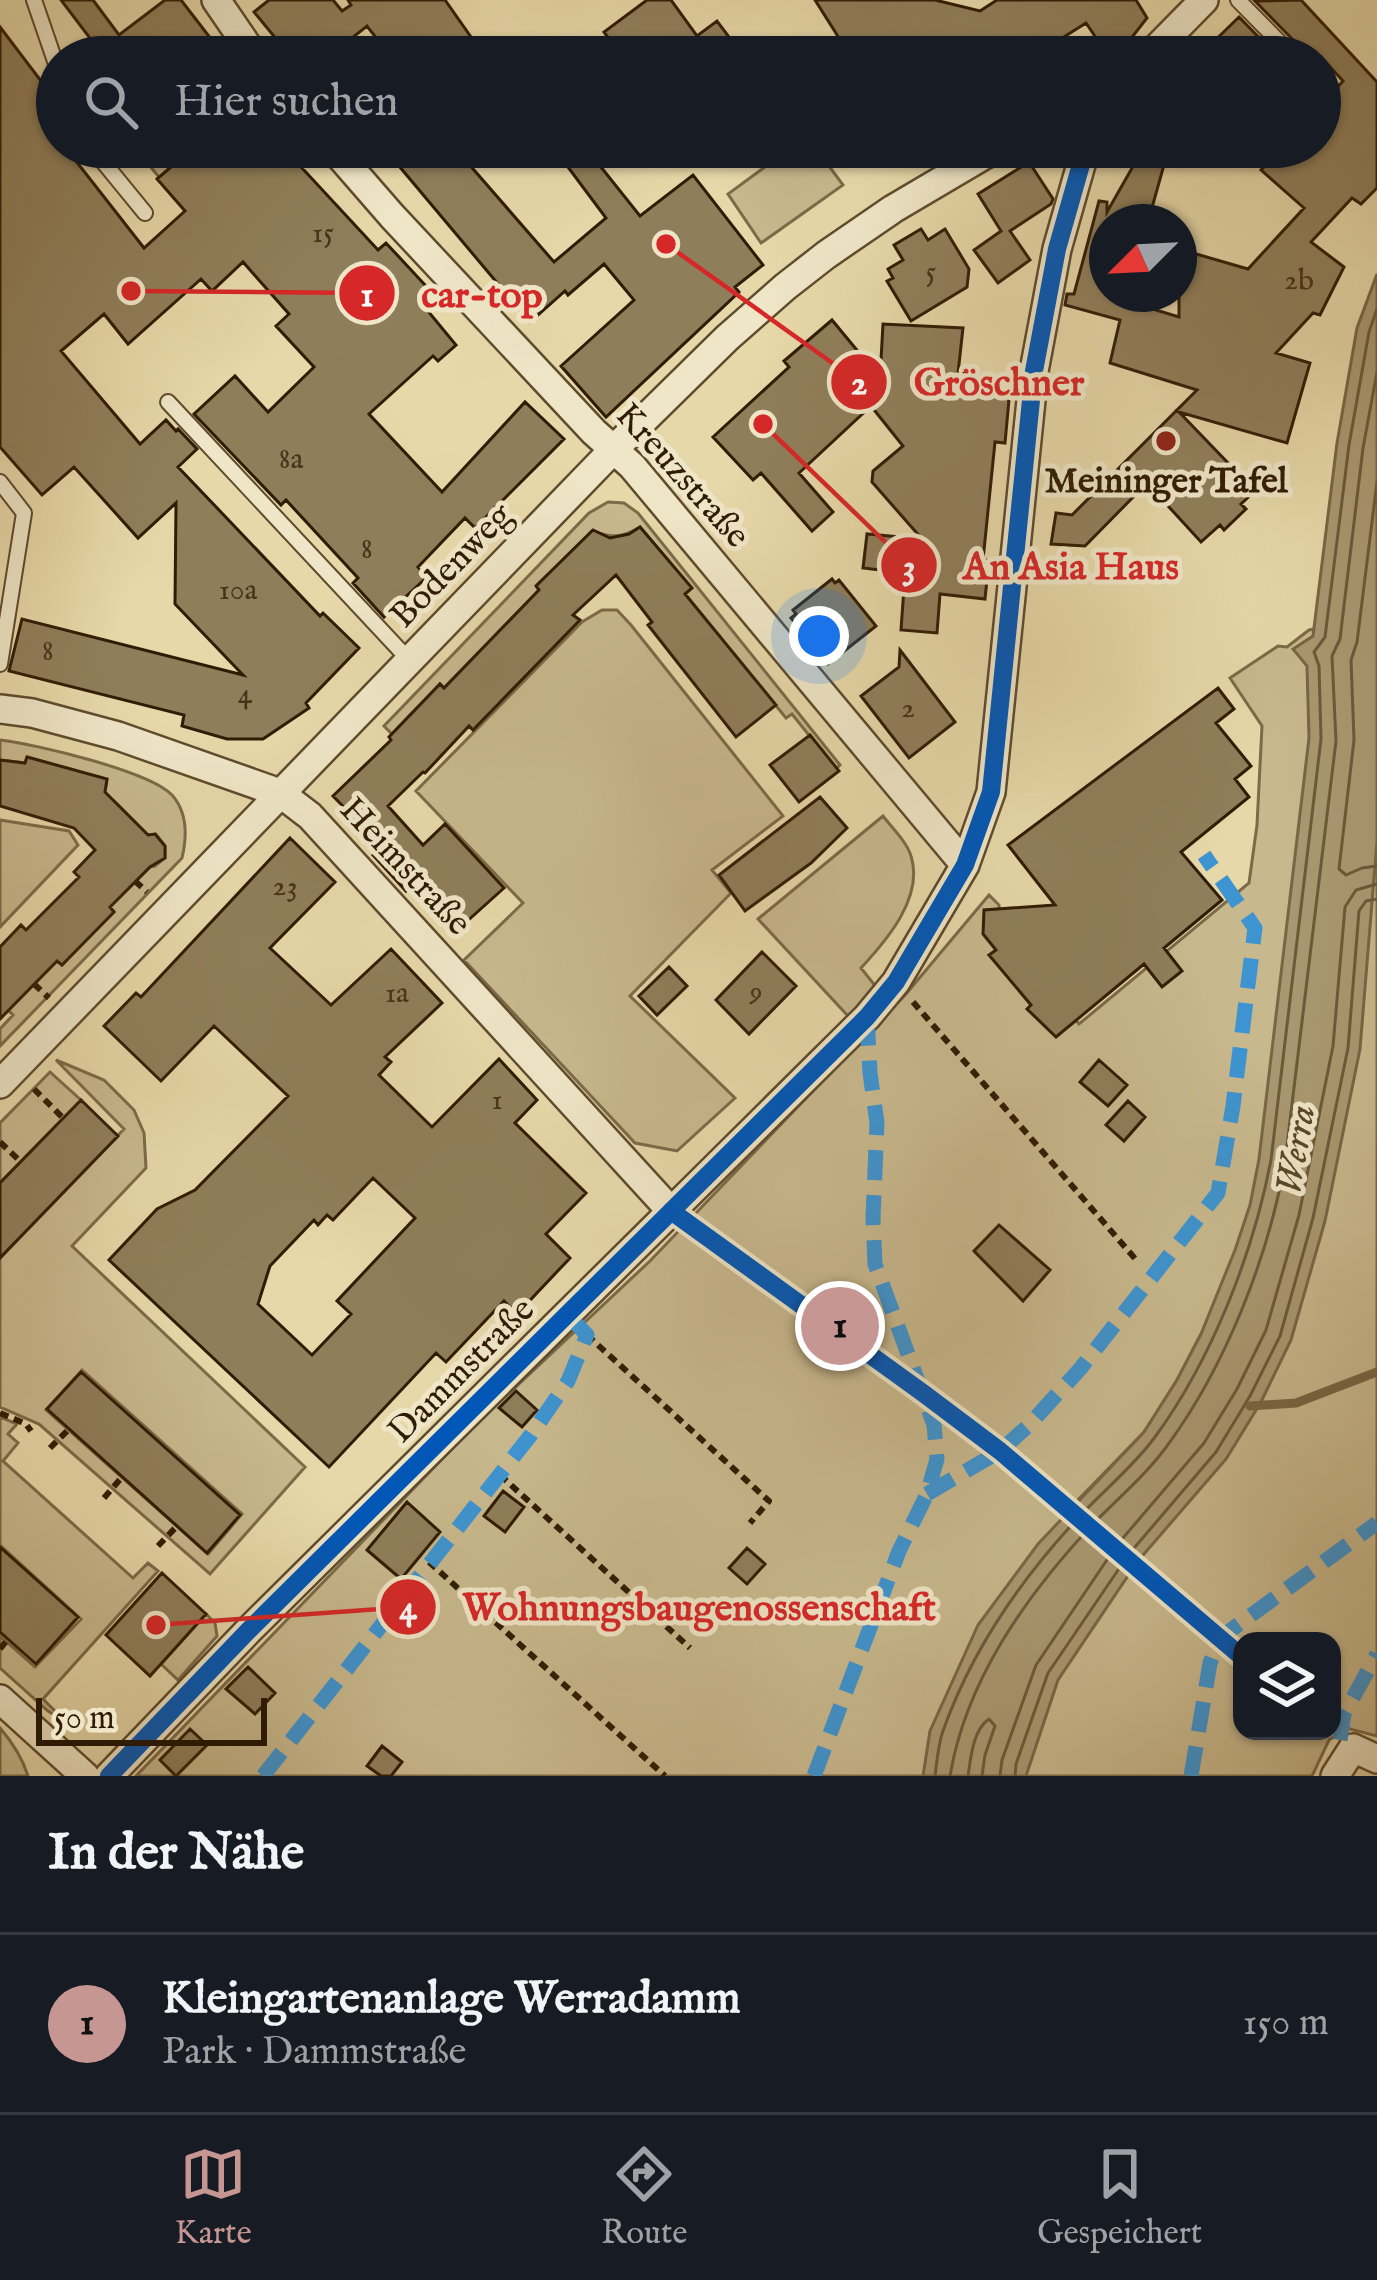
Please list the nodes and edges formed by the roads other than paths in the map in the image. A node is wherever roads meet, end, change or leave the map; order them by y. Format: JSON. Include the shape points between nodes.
{"nodes":[{"id":1,"x":34,"y":0,"type":"edge"},
{"id":2,"x":216,"y":0,"type":"edge"},
{"id":3,"x":1204,"y":0,"type":"edge"},
{"id":4,"x":1238,"y":0,"type":"edge"},
{"id":5,"x":46,"y":36,"type":"edge"},
{"id":6,"x":241,"y":36,"type":"edge"},
{"id":7,"x":1169,"y":36,"type":"edge"},
{"id":8,"x":1273,"y":36,"type":"edge"},
{"id":9,"x":108,"y":168,"type":"edge"},
{"id":10,"x":350,"y":168,"type":"edge"},
{"id":11,"x":962,"y":168,"type":"edge"},
{"id":12,"x":1080,"y":168,"type":"edge"},
{"id":13,"x":145,"y":213,"type":"dead end"},
{"id":14,"x":168,"y":402,"type":"dead end"},
{"id":15,"x":612,"y":451,"type":"junction"},
{"id":16,"x":0,"y":482,"type":"edge"},
{"id":17,"x":410,"y":662,"type":"junction"},
{"id":18,"x":0,"y":664,"type":"edge"},
{"id":19,"x":0,"y":709,"type":"edge"},
{"id":20,"x":280,"y":793,"type":"junction"},
{"id":21,"x":965,"y":865,"type":"junction"},
{"id":22,"x":7,"y":1077,"type":"edge"},
{"id":23,"x":671,"y":1210,"type":"junction"},
{"id":24,"x":0,"y":1699,"type":"edge"},
{"id":25,"x":1365,"y":1754,"type":"edge"},
{"id":26,"x":85,"y":1776,"type":"edge"},
{"id":27,"x":109,"y":1776,"type":"edge"},
{"id":28,"x":1334,"y":1776,"type":"edge"}],
"edges":[{"from":1,"to":5,"type":"lane"},
{"from":2,"to":6,"type":"street"},
{"from":3,"to":7,"type":"street"},
{"from":4,"to":8,"type":"lane"},
{"from":9,"to":13,"type":"lane"},
{"from":10,"to":15,"type":"street","name":"Kreuzstraße"},
{"from":11,"to":15,"type":"street","name":"Bodenweg","via":[[785,286]]},
{"from":12,"to":21,"type":"street","name":"Dammstraße","via":[[1034,371],[991,792]]},
{"from":14,"to":17,"type":"lane"},
{"from":15,"to":17,"type":"street","name":"Bodenweg"},
{"from":15,"to":21,"type":"street","name":"Kreuzstraße"},
{"from":16,"to":18,"type":"lane","via":[[24,513]]},
{"from":17,"to":20,"type":"street","name":"Bodenweg"},
{"from":19,"to":20,"type":"street","name":"Heimstraße","via":[[118,736]]},
{"from":20,"to":22,"type":"street","name":"Bodenweg"},
{"from":20,"to":23,"type":"street","name":"Heimstraße","via":[[310,816]]},
{"from":21,"to":23,"type":"street","name":"Dammstraße","via":[[867,1017]]},
{"from":23,"to":27,"type":"street","name":"Dammstraße"},
{"from":24,"to":26,"type":"street"},
{"from":25,"to":28,"type":"street"}]}
